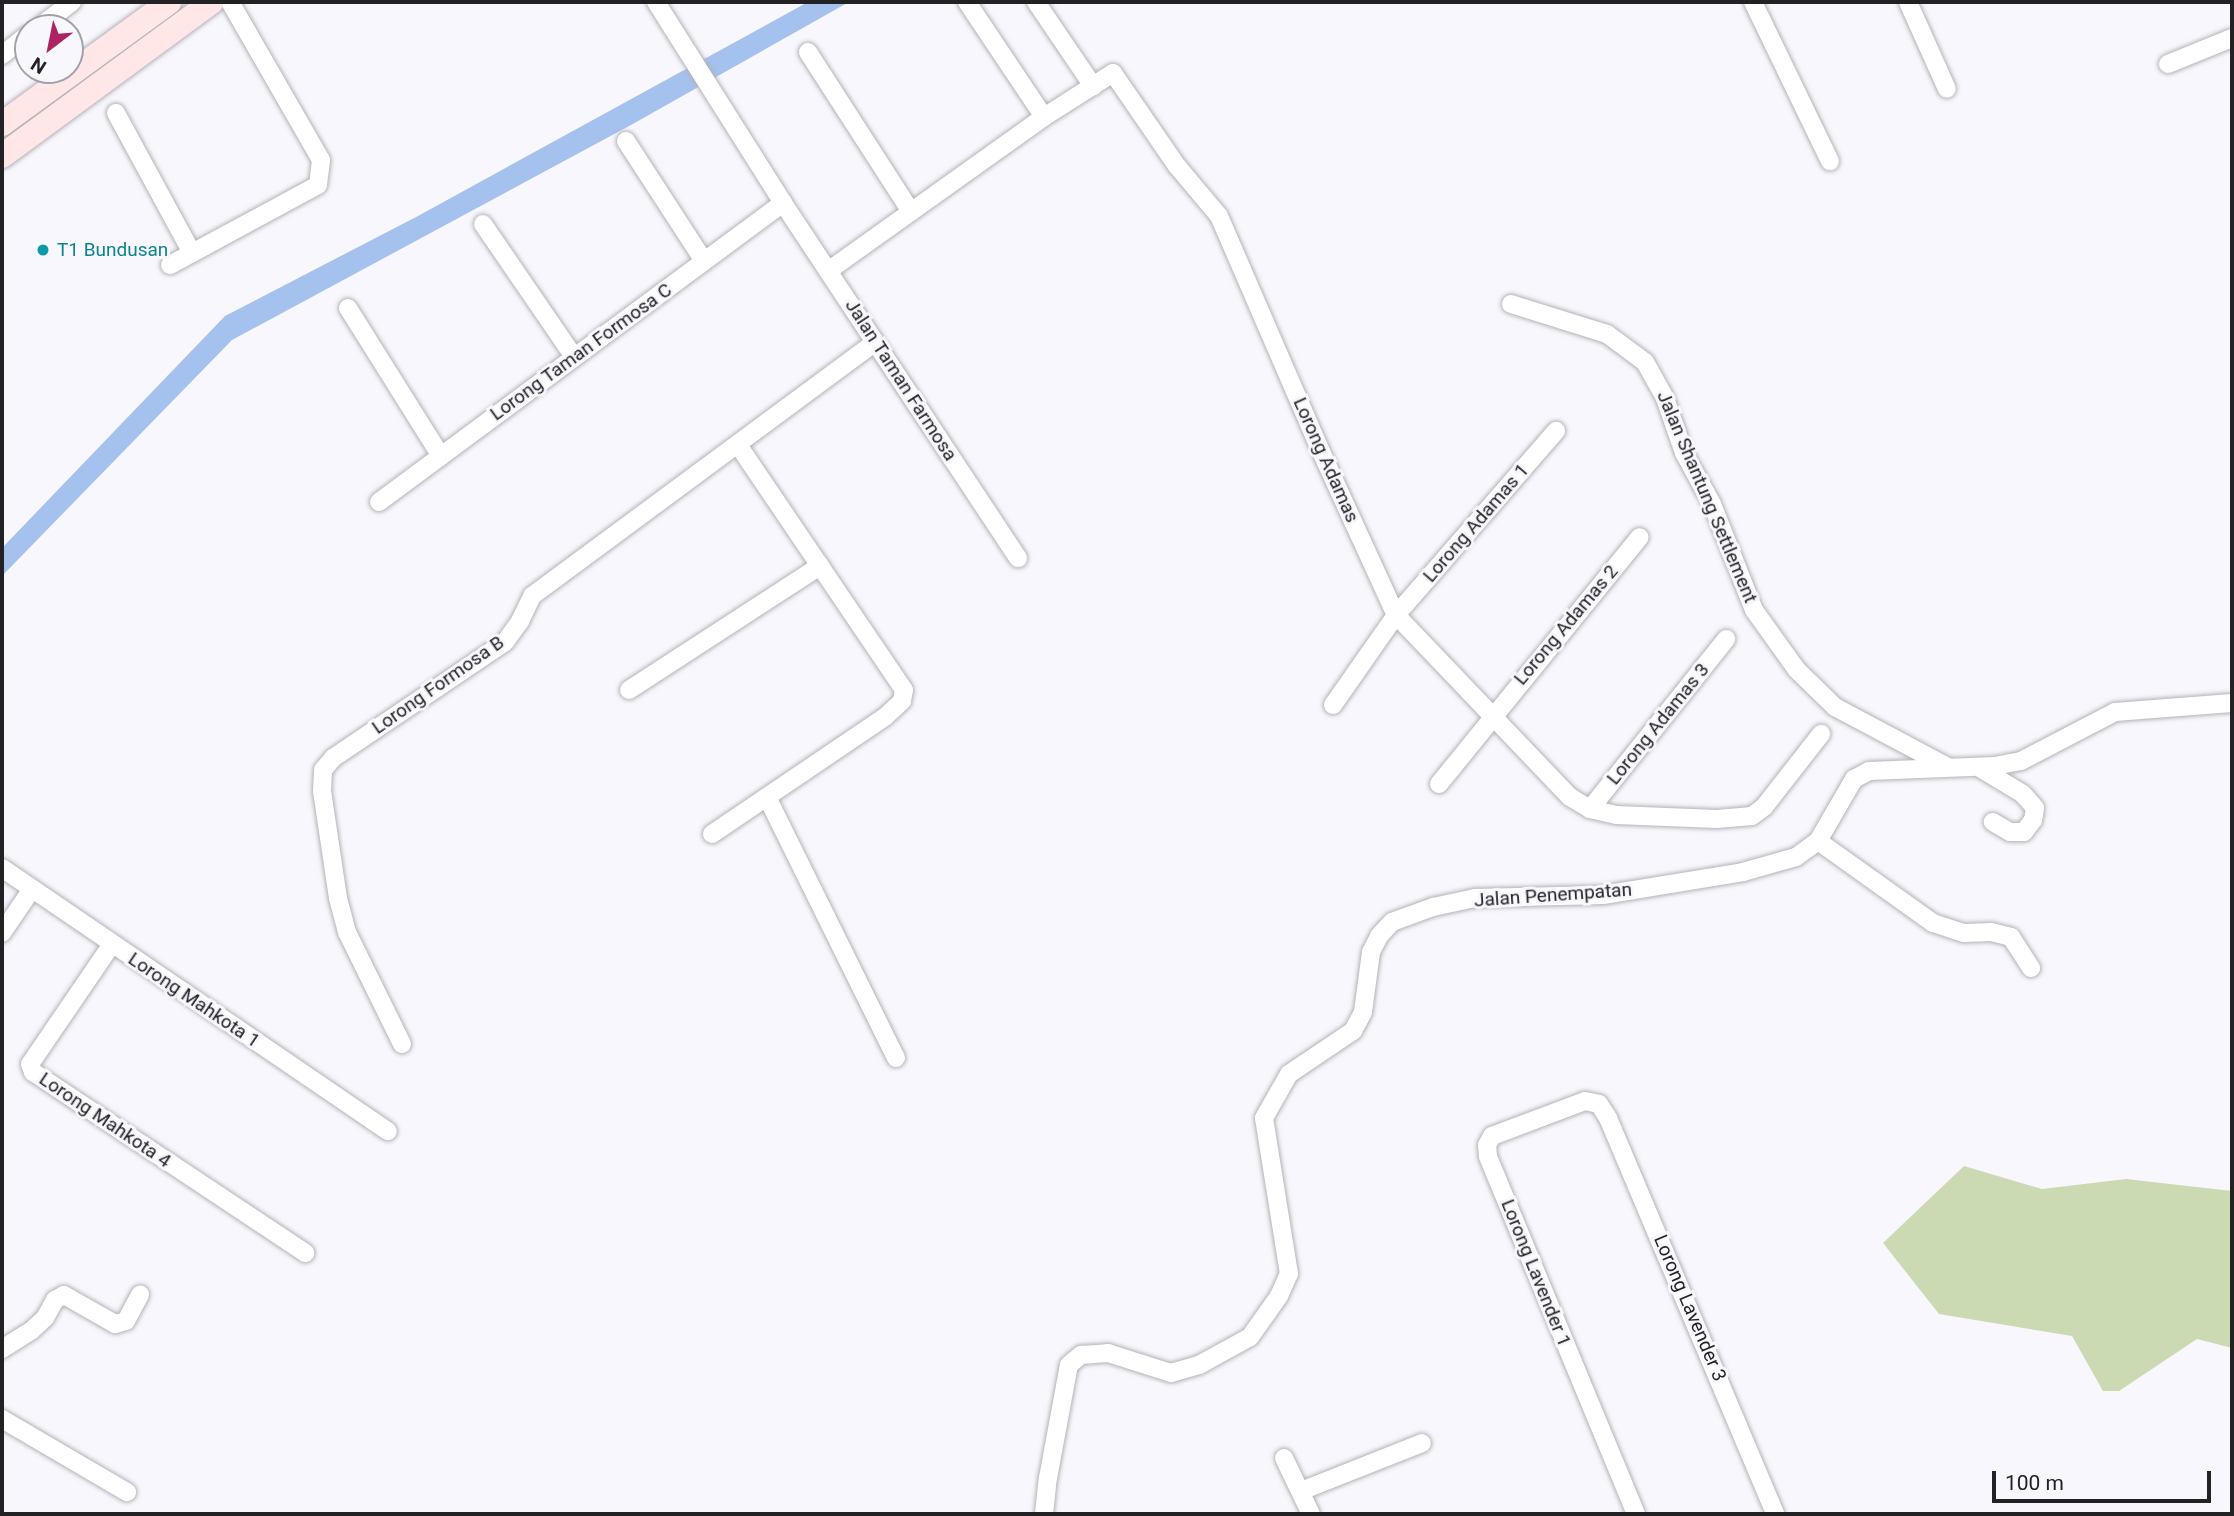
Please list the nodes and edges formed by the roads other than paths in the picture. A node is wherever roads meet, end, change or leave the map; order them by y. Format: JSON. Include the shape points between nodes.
{"nodes":[{"id":1,"x":169,"y":2,"type":"edge"},
{"id":2,"x":212,"y":2,"type":"edge"},
{"id":3,"x":230,"y":2,"type":"edge"},
{"id":4,"x":656,"y":2,"type":"edge"},
{"id":5,"x":967,"y":2,"type":"edge"},
{"id":6,"x":1036,"y":2,"type":"edge"},
{"id":7,"x":1753,"y":2,"type":"edge"},
{"id":8,"x":1908,"y":2,"type":"edge"},
{"id":9,"x":2232,"y":38,"type":"edge"},
{"id":10,"x":808,"y":52,"type":"dead end"},
{"id":11,"x":2168,"y":64,"type":"dead end"},
{"id":12,"x":1093,"y":86,"type":"junction"},
{"id":13,"x":1947,"y":89,"type":"dead end"},
{"id":14,"x":116,"y":113,"type":"dead end"},
{"id":15,"x":1044,"y":117,"type":"junction"},
{"id":16,"x":2,"y":124,"type":"edge"},
{"id":17,"x":626,"y":141,"type":"dead end"},
{"id":18,"x":2,"y":156,"type":"edge"},
{"id":19,"x":1830,"y":161,"type":"dead end"},
{"id":20,"x":783,"y":202,"type":"junction"},
{"id":21,"x":911,"y":212,"type":"junction"},
{"id":22,"x":483,"y":224,"type":"dead end"},
{"id":23,"x":192,"y":253,"type":"junction"},
{"id":24,"x":704,"y":261,"type":"junction"},
{"id":25,"x":170,"y":265,"type":"dead end"},
{"id":26,"x":828,"y":271,"type":"junction"},
{"id":27,"x":1511,"y":304,"type":"dead end"},
{"id":28,"x":348,"y":308,"type":"dead end"},
{"id":29,"x":875,"y":342,"type":"junction"},
{"id":30,"x":574,"y":357,"type":"junction"},
{"id":31,"x":1556,"y":431,"type":"dead end"},
{"id":32,"x":739,"y":446,"type":"junction"},
{"id":33,"x":441,"y":456,"type":"junction"},
{"id":34,"x":379,"y":502,"type":"dead end"},
{"id":35,"x":1640,"y":537,"type":"dead end"},
{"id":36,"x":1018,"y":558,"type":"dead end"},
{"id":37,"x":820,"y":566,"type":"junction"},
{"id":38,"x":1396,"y":615,"type":"junction"},
{"id":39,"x":1726,"y":639,"type":"dead end"},
{"id":40,"x":629,"y":690,"type":"dead end"},
{"id":41,"x":2232,"y":703,"type":"edge"},
{"id":42,"x":1333,"y":705,"type":"dead end"},
{"id":43,"x":1493,"y":714,"type":"junction"},
{"id":44,"x":1821,"y":734,"type":"dead end"},
{"id":45,"x":1980,"y":768,"type":"junction"},
{"id":46,"x":1951,"y":769,"type":"junction"},
{"id":47,"x":1439,"y":783,"type":"dead end"},
{"id":48,"x":767,"y":797,"type":"junction"},
{"id":49,"x":1590,"y":809,"type":"junction"},
{"id":50,"x":1993,"y":822,"type":"dead end"},
{"id":51,"x":712,"y":834,"type":"dead end"},
{"id":52,"x":1818,"y":841,"type":"junction"},
{"id":53,"x":2,"y":868,"type":"edge"},
{"id":54,"x":32,"y":889,"type":"junction"},
{"id":55,"x":2,"y":933,"type":"edge"},
{"id":56,"x":112,"y":944,"type":"junction"},
{"id":57,"x":2031,"y":968,"type":"dead end"},
{"id":58,"x":402,"y":1044,"type":"dead end"},
{"id":59,"x":896,"y":1058,"type":"dead end"},
{"id":60,"x":1599,"y":1104,"type":"joint"},
{"id":61,"x":388,"y":1132,"type":"dead end"},
{"id":62,"x":305,"y":1253,"type":"dead end"},
{"id":63,"x":140,"y":1295,"type":"dead end"},
{"id":64,"x":2,"y":1349,"type":"edge"},
{"id":65,"x":2,"y":1419,"type":"edge"},
{"id":66,"x":1422,"y":1443,"type":"dead end"},
{"id":67,"x":1284,"y":1458,"type":"dead end"},
{"id":68,"x":1301,"y":1491,"type":"junction"},
{"id":69,"x":127,"y":1492,"type":"dead end"},
{"id":70,"x":1045,"y":1514,"type":"edge"},
{"id":71,"x":1311,"y":1514,"type":"edge"},
{"id":72,"x":1636,"y":1514,"type":"edge"},
{"id":73,"x":1775,"y":1514,"type":"edge"}],
"edges":[{"from":1,"to":16,"type":"main road"},
{"from":2,"to":18,"type":"main road"},
{"from":3,"to":23,"type":"street","via":[[321,160],[318,185]]},
{"from":4,"to":20,"type":"street","name":"Jalan Taman Farmosa"},
{"from":5,"to":15,"type":"street"},
{"from":6,"to":12,"type":"street"},
{"from":7,"to":19,"type":"street"},
{"from":8,"to":13,"type":"street"},
{"from":9,"to":11,"type":"street"},
{"from":10,"to":21,"type":"street"},
{"from":12,"to":15,"type":"street"},
{"from":12,"to":38,"type":"street","name":"Lorong Adamas","via":[[1113,73],[1177,166],[1219,216]]},
{"from":14,"to":23,"type":"street"},
{"from":15,"to":21,"type":"street"},
{"from":17,"to":24,"type":"street"},
{"from":20,"to":24,"type":"street","name":"Lorong Taman Formosa C"},
{"from":20,"to":26,"type":"street","name":"Jalan Taman Farmosa"},
{"from":21,"to":26,"type":"street"},
{"from":22,"to":30,"type":"street"},
{"from":23,"to":25,"type":"street"},
{"from":24,"to":30,"type":"street","name":"Lorong Taman Formosa C"},
{"from":26,"to":29,"type":"street","name":"Jalan Taman Farmosa"},
{"from":27,"to":46,"type":"street","name":"Jalan Shantung Settlement","via":[[1608,334],[1645,362],[1665,398],[1684,453],[1712,505],[1754,610],[1797,670],[1835,707]]},
{"from":28,"to":33,"type":"street"},
{"from":29,"to":32,"type":"street","name":"Lorong Formosa B"},
{"from":29,"to":36,"type":"street","name":"Jalan Taman Farmosa"},
{"from":30,"to":33,"type":"street","name":"Lorong Taman Formosa C"},
{"from":31,"to":38,"type":"street","name":"Lorong Adamas 1"},
{"from":32,"to":37,"type":"street"},
{"from":32,"to":58,"type":"street","name":"Lorong Formosa B","via":[[532,596],[505,642],[332,758],[323,770],[322,791],[347,932]]},
{"from":33,"to":34,"type":"street","name":"Lorong Taman Formosa C"},
{"from":35,"to":43,"type":"street","name":"Lorong Adamas 2"},
{"from":37,"to":40,"type":"street"},
{"from":37,"to":48,"type":"street","via":[[904,690],[902,701]]},
{"from":38,"to":42,"type":"street","name":"Lorong Adamas 1"},
{"from":38,"to":43,"type":"street","name":"Lorong Adamas"},
{"from":39,"to":49,"type":"street","name":"Lorong Adamas 3"},
{"from":41,"to":45,"type":"street","name":"Jalan Penempatan","via":[[2115,712],[2021,761]]},
{"from":43,"to":47,"type":"street","name":"Lorong Adamas 2"},
{"from":43,"to":49,"type":"street","name":"Lorong Adamas","via":[[1570,797]]},
{"from":44,"to":49,"type":"street","via":[[1752,817],[1616,815]]},
{"from":45,"to":46,"type":"street","name":"Jalan Penempatan"},
{"from":45,"to":50,"type":"street","via":[[2023,793],[2035,808],[2024,832],[2010,832]]},
{"from":46,"to":52,"type":"street","name":"Jalan Penempatan","via":[[1869,771],[1854,779]]},
{"from":48,"to":51,"type":"street"},
{"from":48,"to":59,"type":"street"},
{"from":52,"to":57,"type":"street","via":[[1933,923],[1964,933],[2011,937]]},
{"from":52,"to":70,"type":"street","name":"Jalan Penempatan","via":[[1796,857],[1742,872],[1603,895],[1475,898],[1392,922],[1371,952],[1363,1012],[1353,1031],[1289,1073],[1264,1118],[1289,1274],[1279,1296],[1251,1337],[1199,1365],[1171,1373],[1108,1353],[1081,1355],[1069,1365]]},
{"from":53,"to":54,"type":"street","name":"Lorong Mahkota 1"},
{"from":54,"to":55,"type":"street"},
{"from":54,"to":56,"type":"street","name":"Lorong Mahkota 1"},
{"from":56,"to":61,"type":"street","name":"Lorong Mahkota 1"},
{"from":56,"to":62,"type":"street","name":"Lorong Mahkota 4","via":[[30,1064],[33,1072]]},
{"from":60,"to":72,"type":"street","name":"Lorong Lavender 1","via":[[1585,1101],[1492,1136],[1487,1145]]},
{"from":60,"to":73,"type":"street","name":"Lorong Lavender 3"},
{"from":63,"to":64,"type":"street","via":[[126,1321],[115,1324],[64,1295],[31,1331]]},
{"from":65,"to":69,"type":"street"},
{"from":66,"to":68,"type":"street"},
{"from":67,"to":68,"type":"street"},
{"from":68,"to":71,"type":"street"}]}
